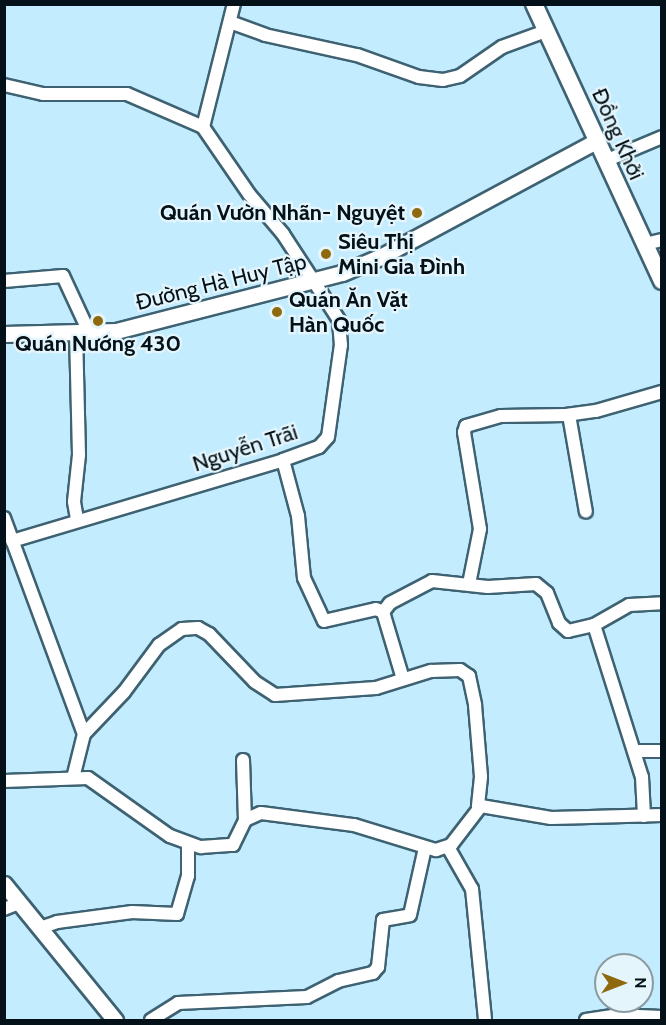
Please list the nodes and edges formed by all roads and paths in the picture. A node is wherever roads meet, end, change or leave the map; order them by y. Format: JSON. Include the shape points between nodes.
{"nodes":[{"id":1,"x":234,"y":4,"type":"edge"},
{"id":2,"x":534,"y":4,"type":"edge"},
{"id":3,"x":230,"y":22,"type":"junction"},
{"id":4,"x":546,"y":31,"type":"junction"},
{"id":5,"x":4,"y":85,"type":"edge"},
{"id":6,"x":203,"y":127,"type":"junction"},
{"id":7,"x":662,"y":137,"type":"edge"},
{"id":8,"x":596,"y":141,"type":"junction"},
{"id":9,"x":604,"y":161,"type":"junction"},
{"id":10,"x":662,"y":240,"type":"edge"},
{"id":11,"x":645,"y":244,"type":"junction"},
{"id":12,"x":4,"y":281,"type":"edge"},
{"id":13,"x":315,"y":281,"type":"junction"},
{"id":14,"x":662,"y":281,"type":"edge"},
{"id":15,"x":82,"y":332,"type":"junction"},
{"id":16,"x":4,"y":334,"type":"edge"},
{"id":17,"x":662,"y":392,"type":"edge"},
{"id":18,"x":569,"y":415,"type":"junction"},
{"id":19,"x":283,"y":460,"type":"junction"},
{"id":20,"x":586,"y":512,"type":"dead end"},
{"id":21,"x":4,"y":518,"type":"edge"},
{"id":22,"x":77,"y":519,"type":"junction"},
{"id":23,"x":12,"y":541,"type":"junction"},
{"id":24,"x":469,"y":584,"type":"junction"},
{"id":25,"x":662,"y":603,"type":"edge"},
{"id":26,"x":383,"y":612,"type":"junction"},
{"id":27,"x":594,"y":625,"type":"junction"},
{"id":28,"x":402,"y":679,"type":"junction"},
{"id":29,"x":84,"y":734,"type":"junction"},
{"id":30,"x":634,"y":750,"type":"junction"},
{"id":31,"x":662,"y":751,"type":"edge"},
{"id":32,"x":243,"y":760,"type":"dead end"},
{"id":33,"x":73,"y":778,"type":"junction"},
{"id":34,"x":4,"y":782,"type":"edge"},
{"id":35,"x":478,"y":807,"type":"junction"},
{"id":36,"x":662,"y":815,"type":"edge"},
{"id":37,"x":644,"y":816,"type":"junction"},
{"id":38,"x":245,"y":820,"type":"junction"},
{"id":39,"x":188,"y":845,"type":"junction"},
{"id":40,"x":448,"y":847,"type":"junction"},
{"id":41,"x":425,"y":848,"type":"junction"},
{"id":42,"x":4,"y":884,"type":"edge"},
{"id":43,"x":12,"y":906,"type":"edge"},
{"id":44,"x":40,"y":928,"type":"junction"},
{"id":45,"x":662,"y":1017,"type":"edge"},
{"id":46,"x":116,"y":1020,"type":"edge"},
{"id":47,"x":151,"y":1020,"type":"edge"},
{"id":48,"x":485,"y":1020,"type":"edge"},
{"id":49,"x":586,"y":1020,"type":"edge"}],
"edges":[{"from":1,"to":3,"type":"street"},
{"from":2,"to":4,"type":"main road","name":"Đồng Khởi"},
{"from":3,"to":4,"type":"street","via":[[265,35],[357,56],[436,80],[460,76],[502,46]]},
{"from":3,"to":6,"type":"street"},
{"from":4,"to":8,"type":"main road","name":"Đồng Khởi"},
{"from":5,"to":6,"type":"street","via":[[43,94],[127,94]]},
{"from":6,"to":13,"type":"street"},
{"from":7,"to":9,"type":"street"},
{"from":8,"to":9,"type":"main road","name":"Đồng Khởi"},
{"from":8,"to":13,"type":"street","name":"Đường Hà Huy Tập","via":[[378,258]]},
{"from":9,"to":11,"type":"main road","name":"Đồng Khởi"},
{"from":10,"to":11,"type":"street"},
{"from":11,"to":14,"type":"main road","name":"Đồng Khởi"},
{"from":12,"to":15,"type":"street","via":[[63,276]]},
{"from":13,"to":15,"type":"street","name":"Đường Hà Huy Tập","via":[[117,331]]},
{"from":13,"to":19,"type":"street","name":"Nguyễn Trãi","via":[[335,311],[342,331],[328,437],[318,447]]},
{"from":15,"to":16,"type":"street","name":"Đường Hà Huy Tập"},
{"from":15,"to":22,"type":"street","via":[[74,501]]},
{"from":17,"to":18,"type":"street"},
{"from":18,"to":20,"type":"street"},
{"from":18,"to":24,"type":"street","via":[[501,416],[463,428],[480,529]]},
{"from":19,"to":22,"type":"street","name":"Nguyễn Trãi"},
{"from":19,"to":26,"type":"street","via":[[298,516],[304,578],[324,621],[376,609]]},
{"from":21,"to":23,"type":"street"},
{"from":22,"to":23,"type":"street","name":"Nguyễn Trãi"},
{"from":23,"to":29,"type":"street"},
{"from":24,"to":26,"type":"street","via":[[443,579],[423,584],[390,603]]},
{"from":24,"to":27,"type":"street","via":[[536,584],[547,593],[563,628],[573,631]]},
{"from":25,"to":27,"type":"street","via":[[629,605]]},
{"from":26,"to":28,"type":"street"},
{"from":27,"to":30,"type":"street"},
{"from":28,"to":29,"type":"street","via":[[376,688],[275,695],[255,682],[209,634],[198,628],[182,629],[159,645],[124,692]]},
{"from":28,"to":35,"type":"street","via":[[450,670],[469,676],[481,777]]},
{"from":29,"to":33,"type":"street"},
{"from":30,"to":31,"type":"street"},
{"from":30,"to":37,"type":"street","via":[[642,777]]},
{"from":32,"to":38,"type":"street"},
{"from":33,"to":34,"type":"street"},
{"from":33,"to":39,"type":"street","via":[[96,782]]},
{"from":35,"to":37,"type":"street","via":[[559,818]]},
{"from":35,"to":40,"type":"street"},
{"from":36,"to":37,"type":"street"},
{"from":38,"to":39,"type":"street","via":[[231,846]]},
{"from":38,"to":41,"type":"street","via":[[261,813],[298,816],[354,825]]},
{"from":39,"to":44,"type":"street","via":[[188,876],[177,914],[132,912]]},
{"from":40,"to":41,"type":"street"},
{"from":40,"to":48,"type":"street","via":[[472,889]]},
{"from":41,"to":47,"type":"street","via":[[410,915],[383,920],[374,973],[338,981],[307,997],[178,1003]]},
{"from":42,"to":43,"type":"street"},
{"from":43,"to":44,"type":"street"},
{"from":44,"to":46,"type":"street"},
{"from":45,"to":49,"type":"street","via":[[616,1015]]}]}
